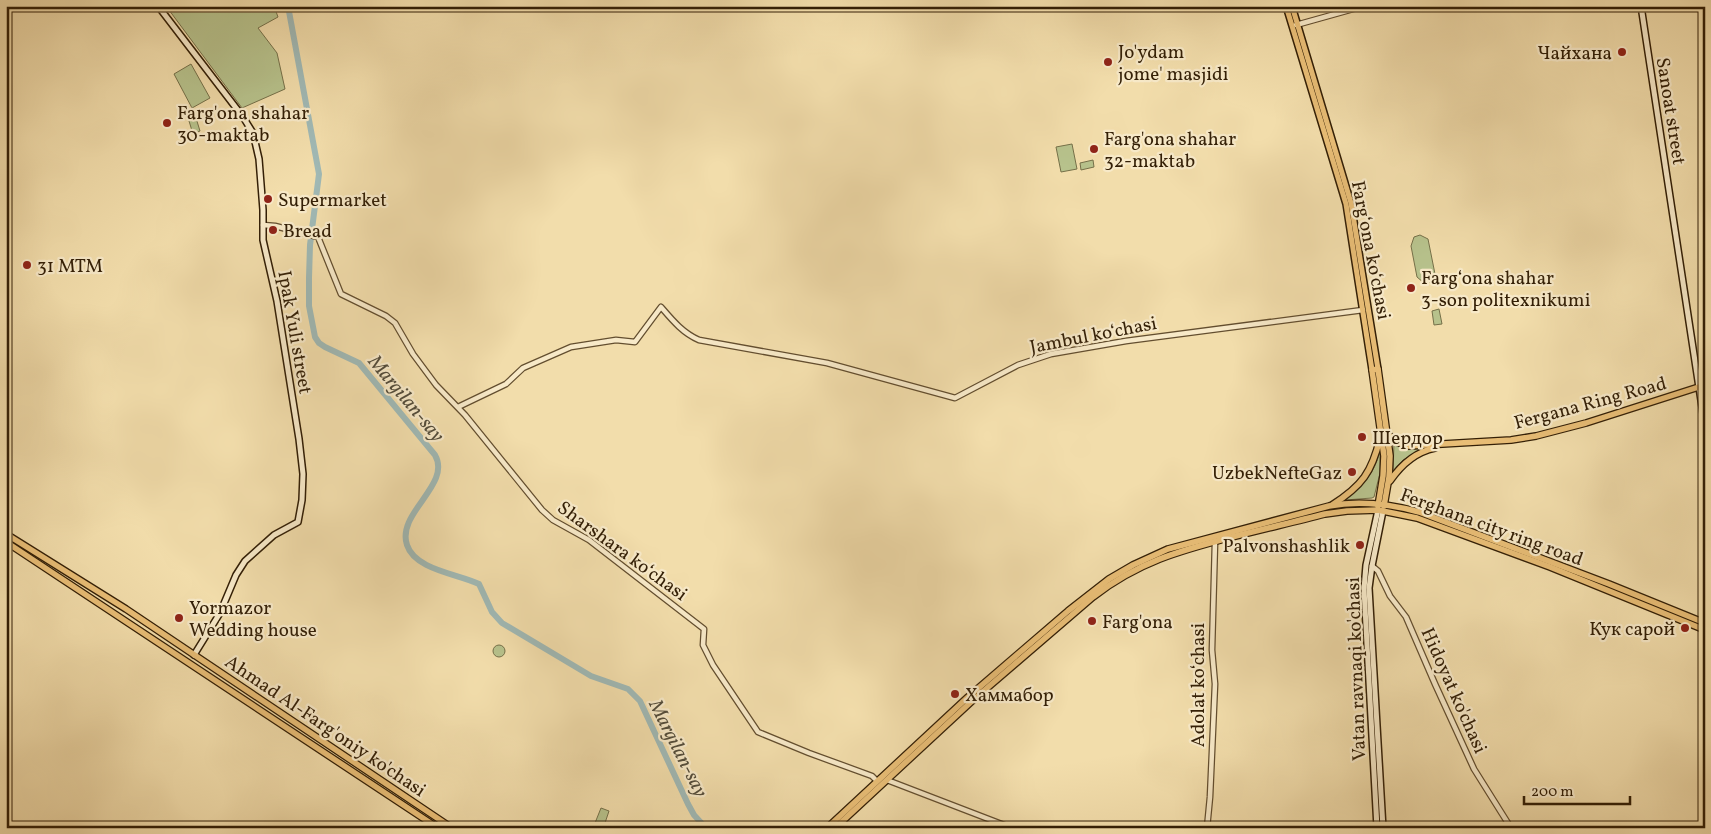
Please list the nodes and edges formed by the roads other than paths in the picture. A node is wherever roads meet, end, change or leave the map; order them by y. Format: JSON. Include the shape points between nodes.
{"nodes":[{"id":1,"x":158,"y":6,"type":"edge"},
{"id":2,"x":1286,"y":6,"type":"edge"},
{"id":3,"x":1292,"y":6,"type":"edge"},
{"id":4,"x":1364,"y":6,"type":"edge"},
{"id":5,"x":1641,"y":6,"type":"edge"},
{"id":6,"x":1295,"y":26,"type":"junction"},
{"id":7,"x":263,"y":225,"type":"junction"},
{"id":8,"x":1363,"y":310,"type":"junction"},
{"id":9,"x":1375,"y":370,"type":"junction"},
{"id":10,"x":1705,"y":385,"type":"edge"},
{"id":11,"x":1698,"y":387,"type":"junction"},
{"id":12,"x":458,"y":407,"type":"junction"},
{"id":13,"x":1705,"y":428,"type":"edge"},
{"id":14,"x":1384,"y":433,"type":"junction"},
{"id":15,"x":1452,"y":444,"type":"junction"},
{"id":16,"x":1388,"y":483,"type":"junction"},
{"id":17,"x":1330,"y":506,"type":"junction"},
{"id":18,"x":1381,"y":507,"type":"junction"},
{"id":19,"x":6,"y":534,"type":"edge"},
{"id":20,"x":6,"y":542,"type":"edge"},
{"id":21,"x":1214,"y":542,"type":"junction"},
{"id":22,"x":1372,"y":566,"type":"junction"},
{"id":23,"x":1705,"y":623,"type":"edge"},
{"id":24,"x":1705,"y":630,"type":"edge"},
{"id":25,"x":194,"y":655,"type":"junction"},
{"id":26,"x":190,"y":663,"type":"junction"},
{"id":27,"x":1012,"y":663,"type":"junction"},
{"id":28,"x":877,"y":780,"type":"junction"},
{"id":29,"x":888,"y":780,"type":"junction"},
{"id":30,"x":438,"y":828,"type":"edge"},
{"id":31,"x":452,"y":828,"type":"edge"},
{"id":32,"x":827,"y":828,"type":"edge"},
{"id":33,"x":835,"y":828,"type":"edge"},
{"id":34,"x":1012,"y":828,"type":"edge"},
{"id":35,"x":1207,"y":828,"type":"edge"},
{"id":36,"x":1377,"y":828,"type":"edge"},
{"id":37,"x":1382,"y":828,"type":"edge"},
{"id":38,"x":1510,"y":828,"type":"edge"}],
"edges":[{"from":1,"to":7,"type":"main road","name":"Ipak Yuli street","via":[[253,133],[261,172]]},
{"from":2,"to":6,"type":"main road","name":"Fargʻona koʻchasi"},
{"from":3,"to":6,"type":"main road","name":"Fargʻona koʻchasi"},
{"from":4,"to":6,"type":"street"},
{"from":5,"to":11,"type":"main road","name":"Sanoat street"},
{"from":6,"to":8,"type":"main road","name":"Fargʻona koʻchasi","via":[[1346,204]]},
{"from":6,"to":9,"type":"main road","name":"Fargʻona koʻchasi","via":[[1352,203]]},
{"from":7,"to":12,"type":"street","name":"Sharshara koʻchasi","via":[[317,237],[341,294],[390,318],[436,385]]},
{"from":7,"to":25,"type":"main road","name":"Ipak Yuli street","via":[[299,439],[303,474],[300,512],[298,522],[274,535],[245,561],[220,613]]},
{"from":8,"to":9,"type":"main road","name":"Fargʻona koʻchasi"},
{"from":8,"to":12,"type":"street","name":"Jambul koʻchasi","via":[[1051,354],[1018,365],[955,398],[850,369],[699,340],[679,328],[661,307],[638,340],[632,343],[616,340],[571,347],[523,368],[506,384]]},
{"from":9,"to":14,"type":"highway","name":"Fargʻona koʻchasi"},
{"from":10,"to":11,"type":"highway","name":"Fergana Ring Road"},
{"from":11,"to":13,"type":"main road","name":"Sanoat street"},
{"from":11,"to":15,"type":"highway","name":"Fergana Ring Road","via":[[1560,430],[1517,439]]},
{"from":12,"to":28,"type":"street","name":"Sharshara koʻchasi","via":[[553,520],[589,540],[704,629],[702,645],[758,732]]},
{"from":14,"to":15,"type":"highway","via":[[1405,446]]},
{"from":14,"to":16,"type":"highway","name":"Fargʻona koʻchasi","via":[[1390,463]]},
{"from":14,"to":17,"type":"highway","via":[[1366,476]]},
{"from":14,"to":18,"type":"highway","name":"Fargʻona koʻchasi"},
{"from":15,"to":16,"type":"highway","via":[[1428,449],[1408,460]]},
{"from":16,"to":18,"type":"highway","name":"Fargʻona koʻchasi"},
{"from":17,"to":18,"type":"highway","name":"Ferghana city ring road"},
{"from":17,"to":27,"type":"highway","name":"Ferghana city ring road","via":[[1154,554],[1118,573],[1090,593]]},
{"from":18,"to":21,"type":"highway","name":"Ferghana city ring road","via":[[1335,512]]},
{"from":18,"to":22,"type":"main road","name":"Vatan ravnaqi ko'chasi"},
{"from":18,"to":23,"type":"highway","name":"Ferghana city ring road","via":[[1419,512]]},
{"from":18,"to":24,"type":"highway","name":"Ferghana city ring road","via":[[1493,546]]},
{"from":18,"to":36,"type":"main road","name":"Vatan ravnaqi ko'chasi","via":[[1366,565],[1364,588]]},
{"from":19,"to":25,"type":"highway","name":"Ahmad Al-Farg'oniy ko'chasi"},
{"from":20,"to":26,"type":"highway","name":"Ahmad Al-Farg'oniy ko'chasi"},
{"from":21,"to":27,"type":"highway","name":"Ferghana city ring road","via":[[1159,558],[1112,583]]},
{"from":21,"to":35,"type":"street","name":"Adolat koʻchasi","via":[[1212,650],[1215,684]]},
{"from":22,"to":37,"type":"main road","name":"Vatan ravnaqi ko'chasi","via":[[1369,588]]},
{"from":22,"to":38,"type":"street","name":"Hidoyat ko'chasi","via":[[1406,617],[1474,769]]},
{"from":25,"to":26,"type":"highway"},
{"from":25,"to":31,"type":"highway","name":"Ahmad Al-Farg'oniy ko'chasi"},
{"from":26,"to":30,"type":"highway","name":"Ahmad Al-Farg'oniy ko'chasi"},
{"from":27,"to":28,"type":"highway","name":"Ferghana city ring road","via":[[968,697]]},
{"from":27,"to":29,"type":"highway","name":"Ferghana city ring road"},
{"from":28,"to":32,"type":"highway","name":"Ferghana city ring road"},
{"from":29,"to":33,"type":"highway","name":"Ferghana city ring road"},
{"from":29,"to":34,"type":"street"}]}
